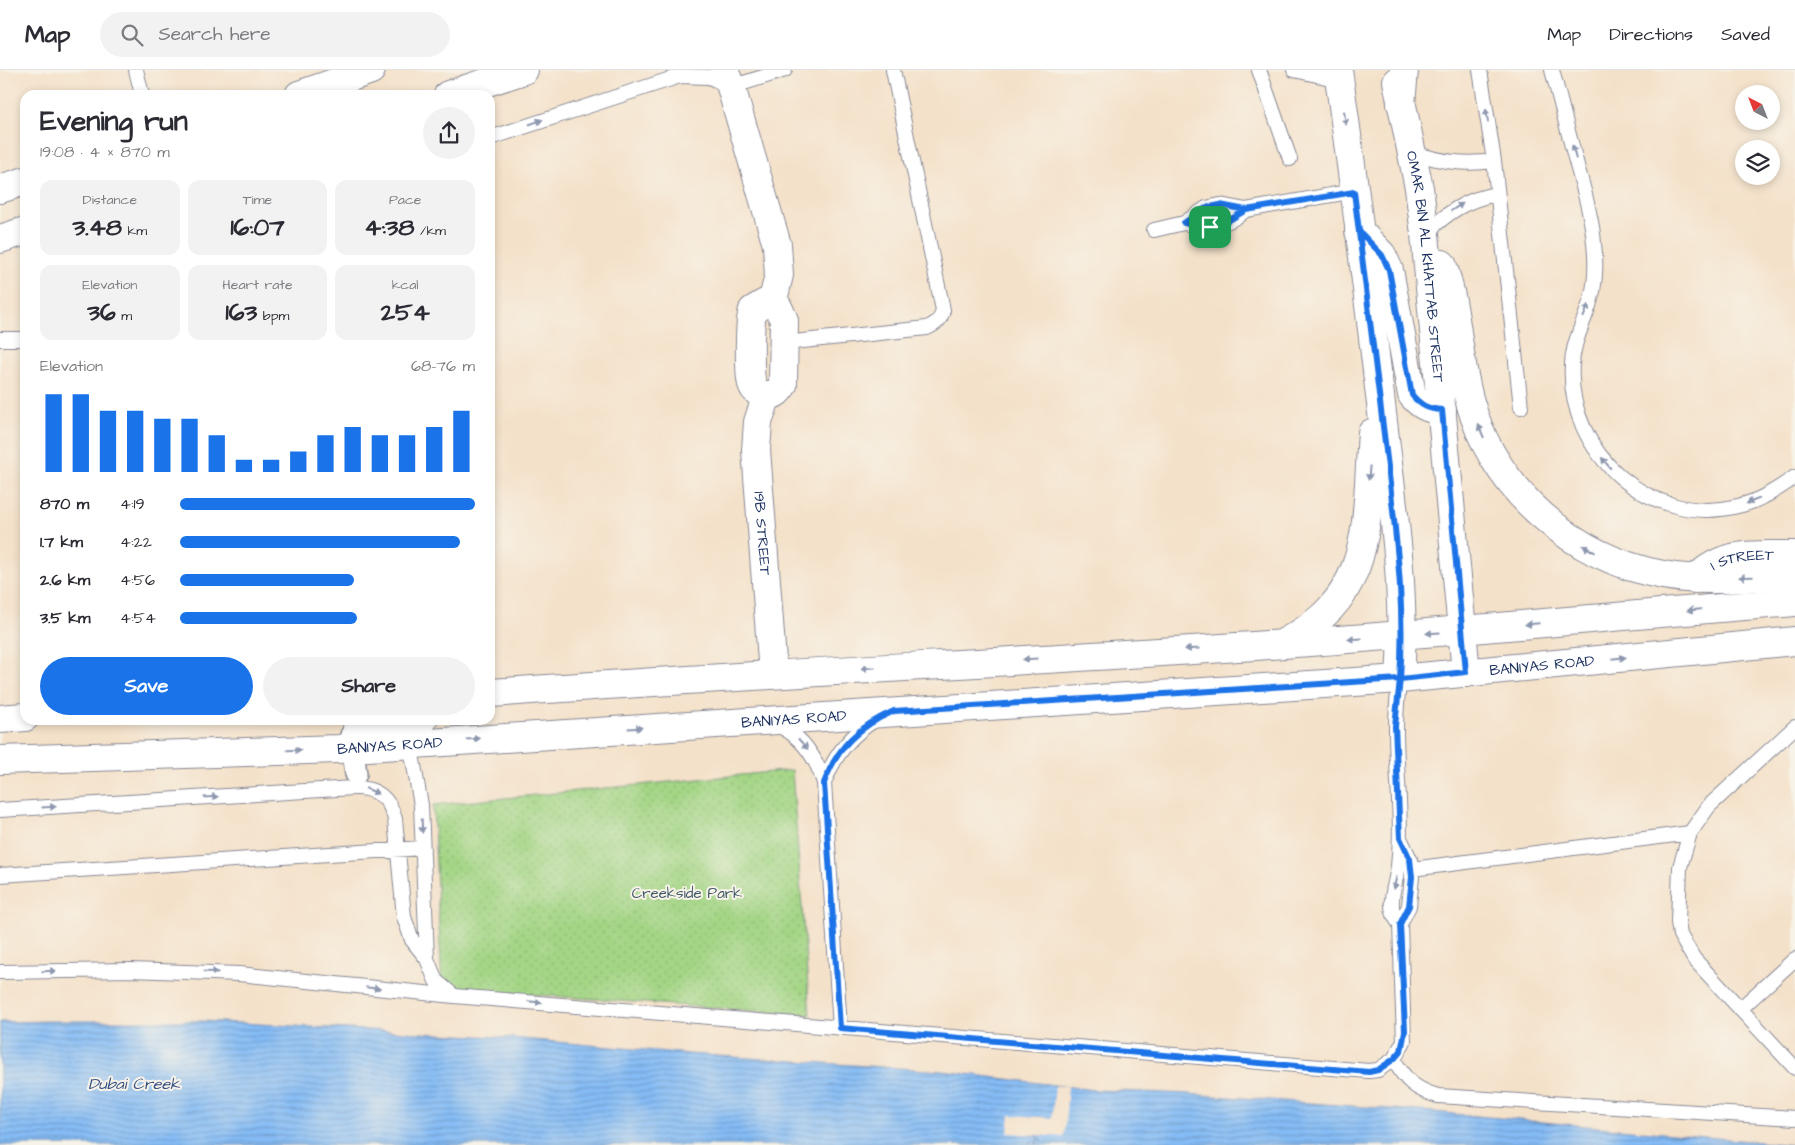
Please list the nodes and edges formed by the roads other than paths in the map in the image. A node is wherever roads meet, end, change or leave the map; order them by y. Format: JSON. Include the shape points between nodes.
{"nodes":[{"id":1,"x":371,"y":70,"type":"edge"},
{"id":2,"x":524,"y":70,"type":"edge"},
{"id":3,"x":785,"y":70,"type":"edge"},
{"id":4,"x":893,"y":70,"type":"edge"},
{"id":5,"x":1259,"y":70,"type":"edge"},
{"id":6,"x":1294,"y":70,"type":"edge"},
{"id":7,"x":1395,"y":70,"type":"edge"},
{"id":8,"x":1404,"y":70,"type":"edge"},
{"id":9,"x":1480,"y":70,"type":"edge"},
{"id":10,"x":1552,"y":70,"type":"edge"},
{"id":11,"x":139,"y":73,"type":"edge"},
{"id":12,"x":1339,"y":75,"type":"edge"},
{"id":13,"x":728,"y":79,"type":"edge"},
{"id":14,"x":141,"y":90,"type":"edge"},
{"id":15,"x":313,"y":90,"type":"edge"},
{"id":16,"x":463,"y":90,"type":"edge"},
{"id":17,"x":1401,"y":104,"type":"junction"},
{"id":18,"x":495,"y":136,"type":"edge"},
{"id":19,"x":1412,"y":152,"type":"junction"},
{"id":20,"x":1290,"y":159,"type":"dead end"},
{"id":21,"x":1494,"y":161,"type":"junction"},
{"id":22,"x":20,"y":183,"type":"edge"},
{"id":23,"x":0,"y":189,"type":"edge"},
{"id":24,"x":1354,"y":192,"type":"junction"},
{"id":25,"x":1497,"y":194,"type":"junction"},
{"id":26,"x":1246,"y":210,"type":"junction"},
{"id":27,"x":1184,"y":223,"type":"junction"},
{"id":28,"x":1154,"y":230,"type":"dead end"},
{"id":29,"x":1359,"y":231,"type":"junction"},
{"id":30,"x":20,"y":233,"type":"edge"},
{"id":31,"x":1425,"y":234,"type":"junction"},
{"id":32,"x":0,"y":239,"type":"edge"},
{"id":33,"x":772,"y":304,"type":"junction"},
{"id":34,"x":0,"y":339,"type":"edge"},
{"id":35,"x":20,"y":339,"type":"edge"},
{"id":36,"x":784,"y":343,"type":"junction"},
{"id":37,"x":1378,"y":372,"type":"junction"},
{"id":38,"x":767,"y":395,"type":"junction"},
{"id":39,"x":1521,"y":407,"type":"dead end"},
{"id":40,"x":1442,"y":410,"type":"junction"},
{"id":41,"x":1795,"y":477,"type":"edge"},
{"id":42,"x":1795,"y":555,"type":"edge"},
{"id":43,"x":1795,"y":575,"type":"edge"},
{"id":44,"x":1696,"y":579,"type":"junction"},
{"id":45,"x":1795,"y":602,"type":"edge"},
{"id":46,"x":1462,"y":631,"type":"junction"},
{"id":47,"x":1403,"y":636,"type":"junction"},
{"id":48,"x":1795,"y":641,"type":"edge"},
{"id":49,"x":1282,"y":644,"type":"junction"},
{"id":50,"x":1466,"y":672,"type":"junction"},
{"id":51,"x":773,"y":674,"type":"junction"},
{"id":52,"x":723,"y":678,"type":"junction"},
{"id":53,"x":1400,"y":679,"type":"junction"},
{"id":54,"x":495,"y":693,"type":"edge"},
{"id":55,"x":495,"y":709,"type":"edge"},
{"id":56,"x":894,"y":711,"type":"junction"},
{"id":57,"x":20,"y":717,"type":"edge"},
{"id":58,"x":0,"y":718,"type":"edge"},
{"id":59,"x":765,"y":720,"type":"junction"},
{"id":60,"x":419,"y":725,"type":"edge"},
{"id":61,"x":1795,"y":727,"type":"edge"},
{"id":62,"x":351,"y":732,"type":"edge"},
{"id":63,"x":405,"y":732,"type":"edge"},
{"id":64,"x":1795,"y":738,"type":"edge"},
{"id":65,"x":0,"y":756,"type":"edge"},
{"id":66,"x":0,"y":760,"type":"edge"},
{"id":67,"x":1751,"y":768,"type":"junction"},
{"id":68,"x":356,"y":774,"type":"dead end"},
{"id":69,"x":824,"y":783,"type":"junction"},
{"id":70,"x":0,"y":810,"type":"edge"},
{"id":71,"x":1690,"y":833,"type":"junction"},
{"id":72,"x":1400,"y":838,"type":"junction"},
{"id":73,"x":423,"y":848,"type":"junction"},
{"id":74,"x":398,"y":850,"type":"junction"},
{"id":75,"x":1412,"y":869,"type":"junction"},
{"id":76,"x":0,"y":875,"type":"edge"},
{"id":77,"x":425,"y":916,"type":"junction"},
{"id":78,"x":404,"y":917,"type":"junction"},
{"id":79,"x":1400,"y":924,"type":"junction"},
{"id":80,"x":427,"y":959,"type":"junction"},
{"id":81,"x":1795,"y":959,"type":"edge"},
{"id":82,"x":0,"y":972,"type":"edge"},
{"id":83,"x":454,"y":996,"type":"junction"},
{"id":84,"x":1740,"y":1009,"type":"junction"},
{"id":85,"x":840,"y":1028,"type":"junction"},
{"id":86,"x":1394,"y":1059,"type":"junction"},
{"id":87,"x":1795,"y":1068,"type":"edge"},
{"id":88,"x":1795,"y":1118,"type":"edge"}],
"edges":[{"from":1,"to":15,"type":"main road"},
{"from":2,"to":16,"type":"main road"},
{"from":3,"to":13,"type":"lane"},
{"from":4,"to":36,"type":"lane","via":[[942,316],[927,328]]},
{"from":5,"to":20,"type":"lane"},
{"from":6,"to":12,"type":"lane"},
{"from":7,"to":17,"type":"main road","name":"OMAR BIN AL KHATTAB STREET"},
{"from":8,"to":17,"type":"main road"},
{"from":21,"to":9,"type":"lane","one_way":true},
{"from":41,"to":10,"type":"lane","one_way":true,"via":[[1772,493],[1738,506],[1702,510],[1666,504],[1633,488],[1606,465],[1586,435],[1574,400],[1572,364],[1579,329],[1591,299],[1595,272],[1594,244],[1590,216]]},
{"from":11,"to":14,"type":"lane"},
{"from":12,"to":24,"type":"main road","one_way":true},
{"from":18,"to":13,"type":"lane","one_way":true,"via":[[680,76]]},
{"from":13,"to":33,"type":"main road","via":[[777,246],[779,275]]},
{"from":17,"to":19,"type":"main road","name":"OMAR BIN AL KHATTAB STREET"},
{"from":19,"to":21,"type":"lane","via":[[1458,163]]},
{"from":19,"to":31,"type":"main road","name":"OMAR BIN AL KHATTAB STREET"},
{"from":21,"to":25,"type":"lane"},
{"from":22,"to":23,"type":"main road"},
{"from":24,"to":26,"type":"lane"},
{"from":24,"to":29,"type":"main road"},
{"from":31,"to":25,"type":"lane","one_way":true,"via":[[1466,202]]},
{"from":25,"to":39,"type":"lane"},
{"from":26,"to":27,"type":"lane","via":[[1223,224],[1197,227]]},
{"from":26,"to":27,"type":"lane","via":[[1233,206],[1206,208]]},
{"from":27,"to":28,"type":"lane"},
{"from":29,"to":37,"type":"main road"},
{"from":29,"to":40,"type":"main road","via":[[1382,255],[1389,270],[1412,395],[1420,404]]},
{"from":30,"to":32,"type":"main road"},
{"from":31,"to":40,"type":"main road","name":"OMAR BIN AL KHATTAB STREET"},
{"from":44,"to":31,"type":"main road","one_way":true,"via":[[1638,569],[1599,554],[1544,518],[1520,493],[1499,466],[1470,403],[1446,275]]},
{"from":33,"to":36,"type":"main road","name":"19B STREET","via":[[782,313]]},
{"from":33,"to":38,"type":"main road","via":[[758,305],[750,316],[752,385],[760,394]]},
{"from":34,"to":35,"type":"lane"},
{"from":36,"to":38,"type":"main road","name":"19B STREET","via":[[783,385],[774,394]]},
{"from":37,"to":47,"type":"main road","via":[[1402,587]]},
{"from":37,"to":49,"type":"main road","one_way":true,"via":[[1362,548],[1352,581],[1334,608],[1316,624]]},
{"from":38,"to":51,"type":"main road","name":"19B STREET","via":[[758,422],[756,450]]},
{"from":40,"to":46,"type":"main road","name":"OMAR BIN AL KHATTAB STREET"},
{"from":42,"to":44,"type":"main road","name":"1 STREET","via":[[1728,558],[1716,562]]},
{"from":43,"to":44,"type":"main road","one_way":true},
{"from":45,"to":46,"type":"main road","one_way":true},
{"from":46,"to":47,"type":"main road","one_way":true},
{"from":46,"to":50,"type":"main road","name":"OMAR BIN AL KHATTAB STREET"},
{"from":47,"to":49,"type":"main road","one_way":true},
{"from":47,"to":53,"type":"main road"},
{"from":50,"to":48,"type":"main road","name":"BANIYAS ROAD","one_way":true},
{"from":49,"to":51,"type":"main road","one_way":true},
{"from":50,"to":53,"type":"main road","name":"BANIYAS ROAD"},
{"from":51,"to":52,"type":"main road"},
{"from":52,"to":54,"type":"main road"},
{"from":52,"to":55,"type":"main road","via":[[695,692],[664,699]]},
{"from":53,"to":56,"type":"main road","name":"BANIYAS ROAD"},
{"from":53,"to":72,"type":"lane","via":[[1395,726]]},
{"from":56,"to":59,"type":"main road","name":"BANIYAS ROAD"},
{"from":56,"to":69,"type":"lane","via":[[863,727],[850,738],[830,766]]},
{"from":57,"to":58,"type":"main road"},
{"from":63,"to":59,"type":"main road","name":"BANIYAS ROAD","one_way":true},
{"from":59,"to":69,"type":"lane","one_way":true,"via":[[797,737],[809,750]]},
{"from":60,"to":63,"type":"main road","via":[[414,732]]},
{"from":61,"to":67,"type":"lane"},
{"from":62,"to":63,"type":"main road","name":"BANIYAS ROAD","via":[[387,727]]},
{"from":62,"to":65,"type":"main road","via":[[44,747]]},
{"from":66,"to":62,"type":"main road","name":"BANIYAS ROAD","one_way":true},
{"from":62,"to":68,"type":"street"},
{"from":63,"to":73,"type":"lane","one_way":true,"via":[[419,783]]},
{"from":64,"to":67,"type":"lane"},
{"from":67,"to":71,"type":"lane","via":[[1709,806]]},
{"from":69,"to":85,"type":"lane"},
{"from":70,"to":74,"type":"lane","one_way":true,"via":[[364,788],[376,791],[392,807]]},
{"from":71,"to":75,"type":"lane"},
{"from":71,"to":84,"type":"lane","via":[[1680,867],[1680,935],[1694,959]]},
{"from":72,"to":75,"type":"lane"},
{"from":72,"to":79,"type":"lane","one_way":true,"via":[[1391,906]]},
{"from":73,"to":74,"type":"lane"},
{"from":73,"to":77,"type":"lane"},
{"from":74,"to":76,"type":"lane"},
{"from":74,"to":78,"type":"lane"},
{"from":75,"to":79,"type":"lane","via":[[1409,906]]},
{"from":77,"to":78,"type":"lane"},
{"from":77,"to":80,"type":"lane"},
{"from":78,"to":80,"type":"lane","via":[[412,940]]},
{"from":79,"to":86,"type":"lane","via":[[1405,1031],[1401,1051]]},
{"from":80,"to":83,"type":"lane","via":[[436,981]]},
{"from":81,"to":84,"type":"lane"},
{"from":82,"to":83,"type":"lane","one_way":true,"via":[[203,971]]},
{"from":83,"to":85,"type":"lane","one_way":true},
{"from":84,"to":87,"type":"lane"},
{"from":85,"to":86,"type":"lane","via":[[1369,1072]]},
{"from":86,"to":88,"type":"lane","via":[[1411,1084],[1438,1096]]}]}
